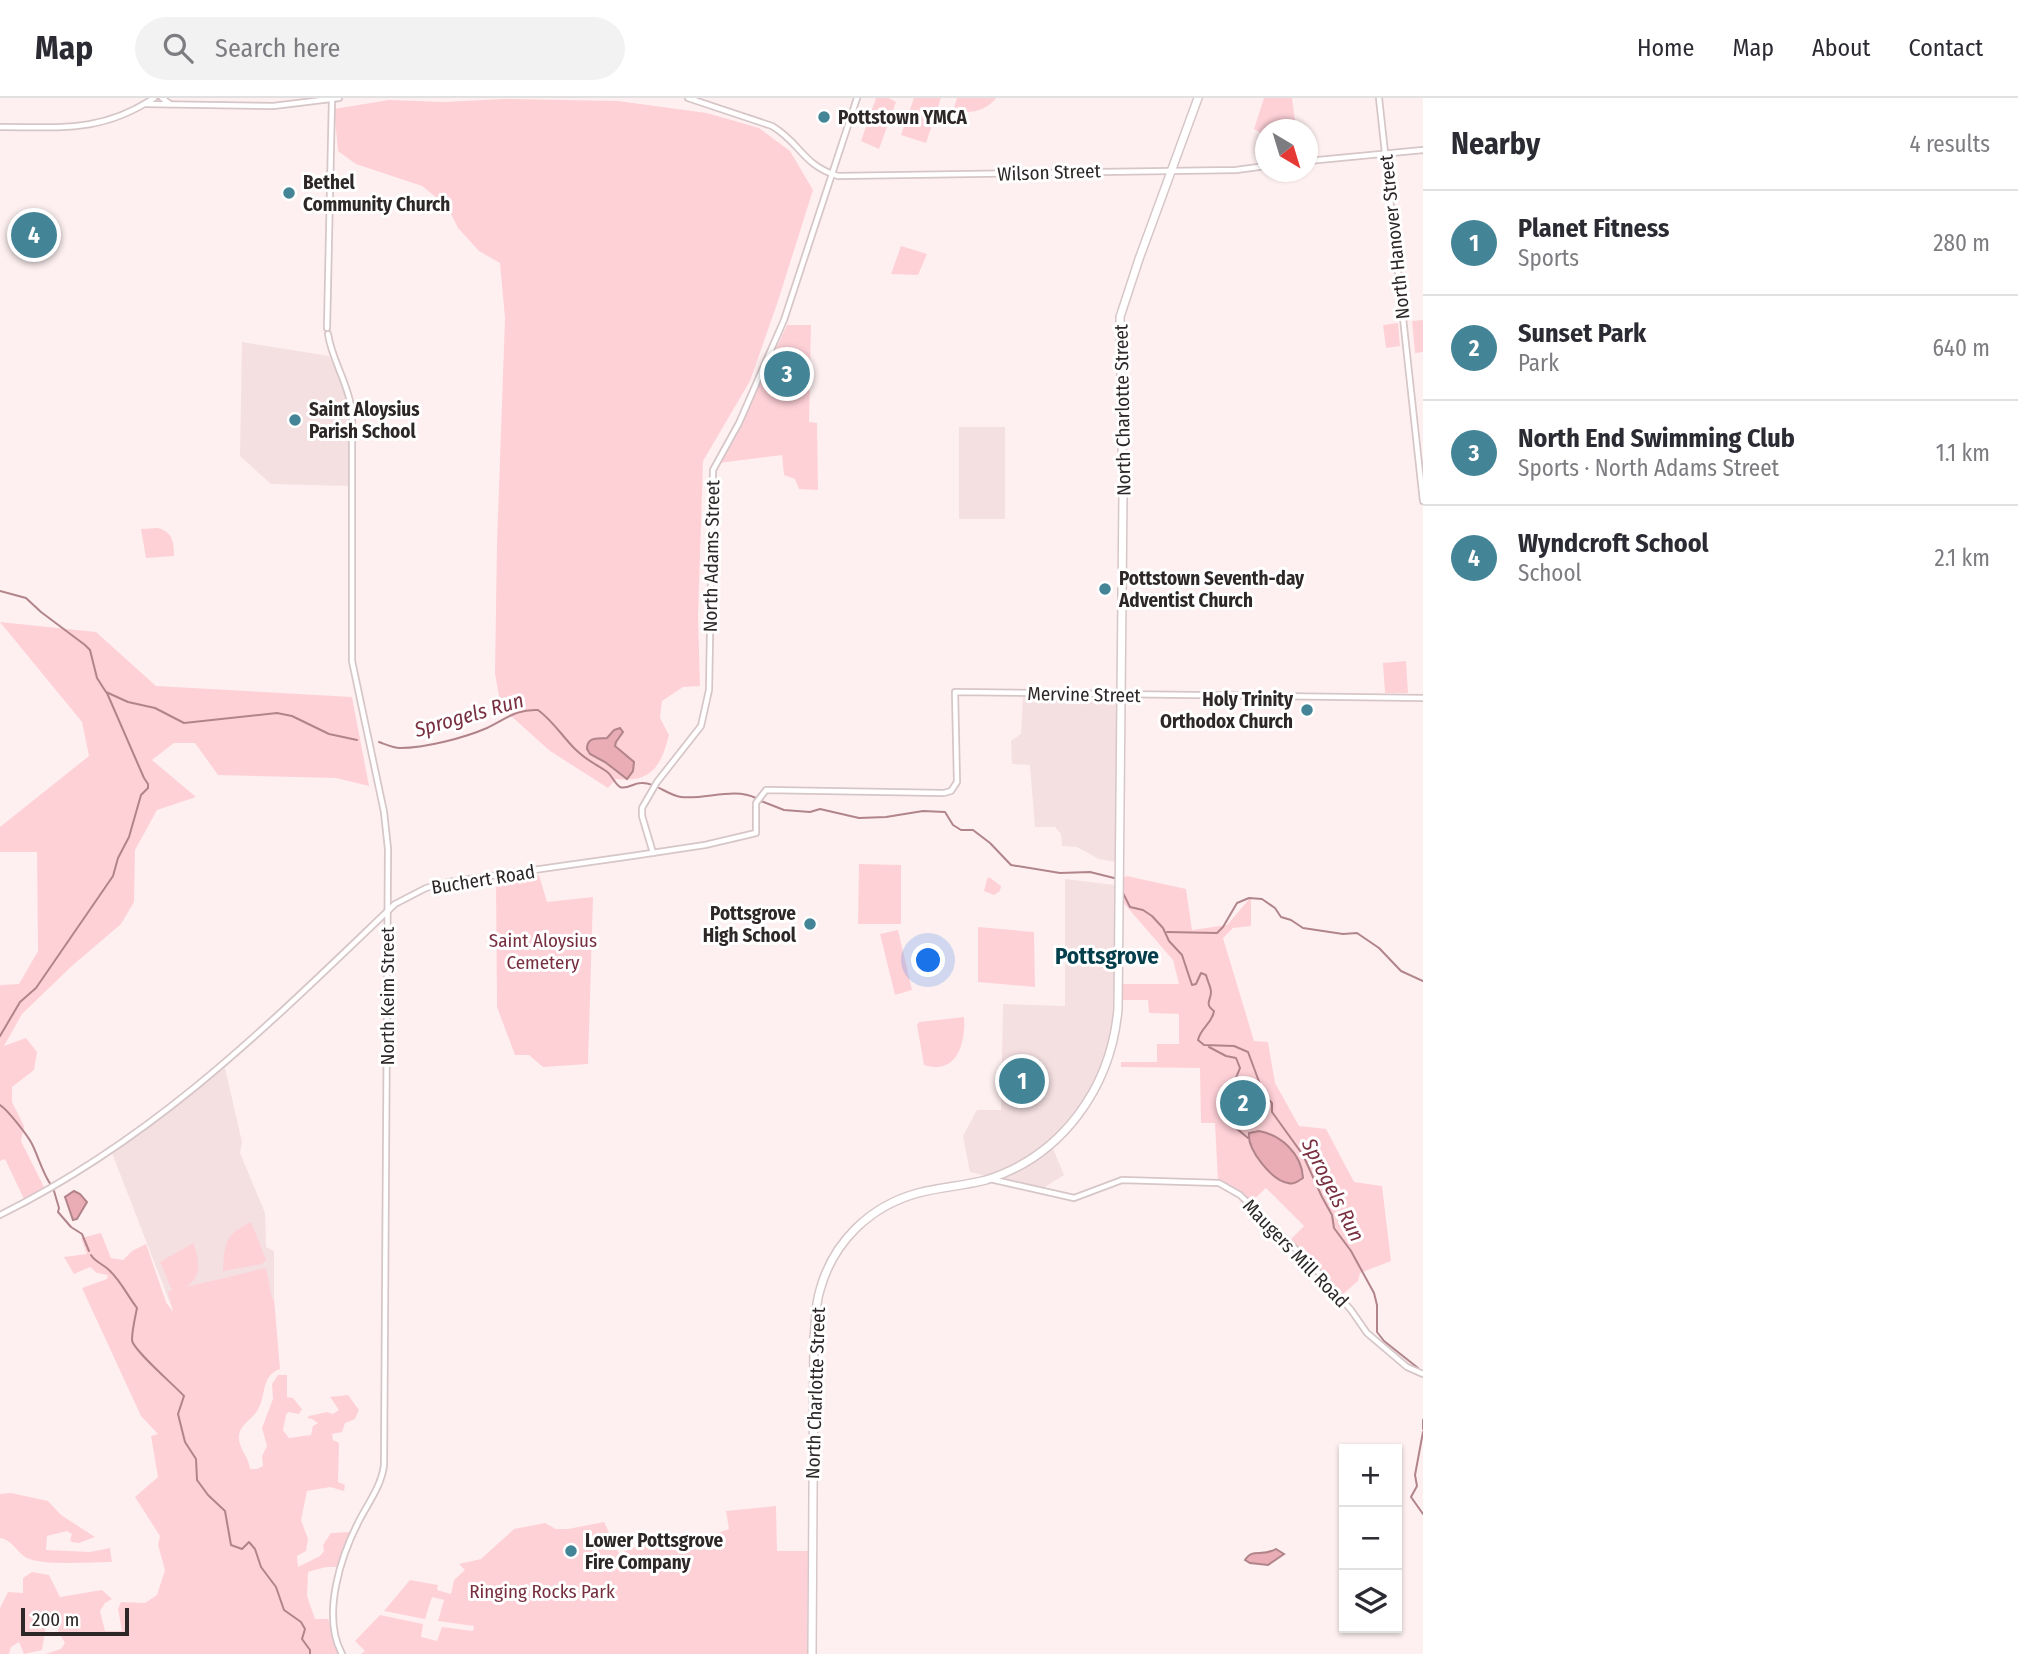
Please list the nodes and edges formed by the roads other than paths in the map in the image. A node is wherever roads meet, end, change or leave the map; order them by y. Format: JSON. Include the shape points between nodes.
{"nodes":[{"id":1,"x":154,"y":98,"type":"edge"},
{"id":2,"x":162,"y":98,"type":"edge"},
{"id":3,"x":332,"y":98,"type":"edge"},
{"id":4,"x":339,"y":98,"type":"edge"},
{"id":5,"x":688,"y":98,"type":"edge"},
{"id":6,"x":857,"y":98,"type":"edge"},
{"id":7,"x":1198,"y":98,"type":"edge"},
{"id":8,"x":1379,"y":98,"type":"edge"},
{"id":9,"x":145,"y":104,"type":"junction"},
{"id":10,"x":171,"y":104,"type":"junction"},
{"id":11,"x":0,"y":127,"type":"edge"},
{"id":12,"x":1423,"y":150,"type":"edge"},
{"id":13,"x":1385,"y":153,"type":"junction"},
{"id":14,"x":1318,"y":160,"type":"edge"},
{"id":15,"x":1255,"y":167,"type":"edge"},
{"id":16,"x":1173,"y":170,"type":"junction"},
{"id":17,"x":832,"y":174,"type":"junction"},
{"id":18,"x":1423,"y":501,"type":"edge"},
{"id":19,"x":1121,"y":694,"type":"junction"},
{"id":20,"x":1423,"y":698,"type":"edge"},
{"id":21,"x":955,"y":788,"type":"joint"},
{"id":22,"x":653,"y":853,"type":"junction"},
{"id":23,"x":387,"y":911,"type":"junction"},
{"id":24,"x":988,"y":1179,"type":"junction"},
{"id":25,"x":0,"y":1214,"type":"edge"},
{"id":26,"x":1423,"y":1374,"type":"edge"},
{"id":27,"x":342,"y":1654,"type":"edge"},
{"id":28,"x":812,"y":1654,"type":"edge"}],
"edges":[{"from":1,"to":9,"type":"street"},
{"from":2,"to":10,"type":"street"},
{"from":3,"to":4,"type":"street"},
{"from":3,"to":10,"type":"street","via":[[273,106]]},
{"from":3,"to":23,"type":"street","name":"North Keim Street","via":[[327,331],[352,412],[352,661],[386,829]]},
{"from":5,"to":17,"type":"street","via":[[772,126],[809,162]]},
{"from":6,"to":17,"type":"street","name":"North Adams Street"},
{"from":7,"to":16,"type":"main road","name":"North Charlotte Street"},
{"from":8,"to":13,"type":"street","name":"North Hanover Street"},
{"from":9,"to":10,"type":"street"},
{"from":9,"to":11,"type":"street","via":[[107,122]]},
{"from":12,"to":13,"type":"street"},
{"from":13,"to":14,"type":"street"},
{"from":13,"to":18,"type":"street","name":"North Hanover Street"},
{"from":15,"to":16,"type":"street","name":"Wilson Street"},
{"from":16,"to":17,"type":"street","name":"Wilson Street"},
{"from":16,"to":19,"type":"main road","name":"North Charlotte Street","via":[[1120,317]]},
{"from":17,"to":22,"type":"street","name":"North Adams Street","via":[[784,320],[739,424],[713,470],[709,690],[701,726],[642,808]]},
{"from":19,"to":20,"type":"street","name":"Mervine Street"},
{"from":19,"to":21,"type":"street","name":"Mervine Street","via":[[955,692]]},
{"from":19,"to":24,"type":"main road","name":"North Charlotte Street","via":[[1112,1048],[1077,1118],[1052,1143]]},
{"from":21,"to":22,"type":"street","name":"Buchert Road","via":[[944,793],[766,790],[759,800],[756,833]]},
{"from":22,"to":23,"type":"street","name":"Buchert Road","via":[[443,883],[404,898]]},
{"from":23,"to":25,"type":"street","name":"Buchert Road","via":[[213,1074],[133,1136],[51,1189]]},
{"from":23,"to":27,"type":"street","name":"North Keim Street","via":[[384,1465],[348,1543],[336,1583],[334,1628]]},
{"from":24,"to":26,"type":"street","name":"Maugers Mill Road","via":[[1065,1197],[1122,1180],[1219,1183],[1253,1208],[1328,1281],[1367,1333],[1407,1367]]},
{"from":24,"to":28,"type":"main road","name":"North Charlotte Street","via":[[918,1193],[882,1208],[848,1237],[824,1278],[814,1337]]}]}
